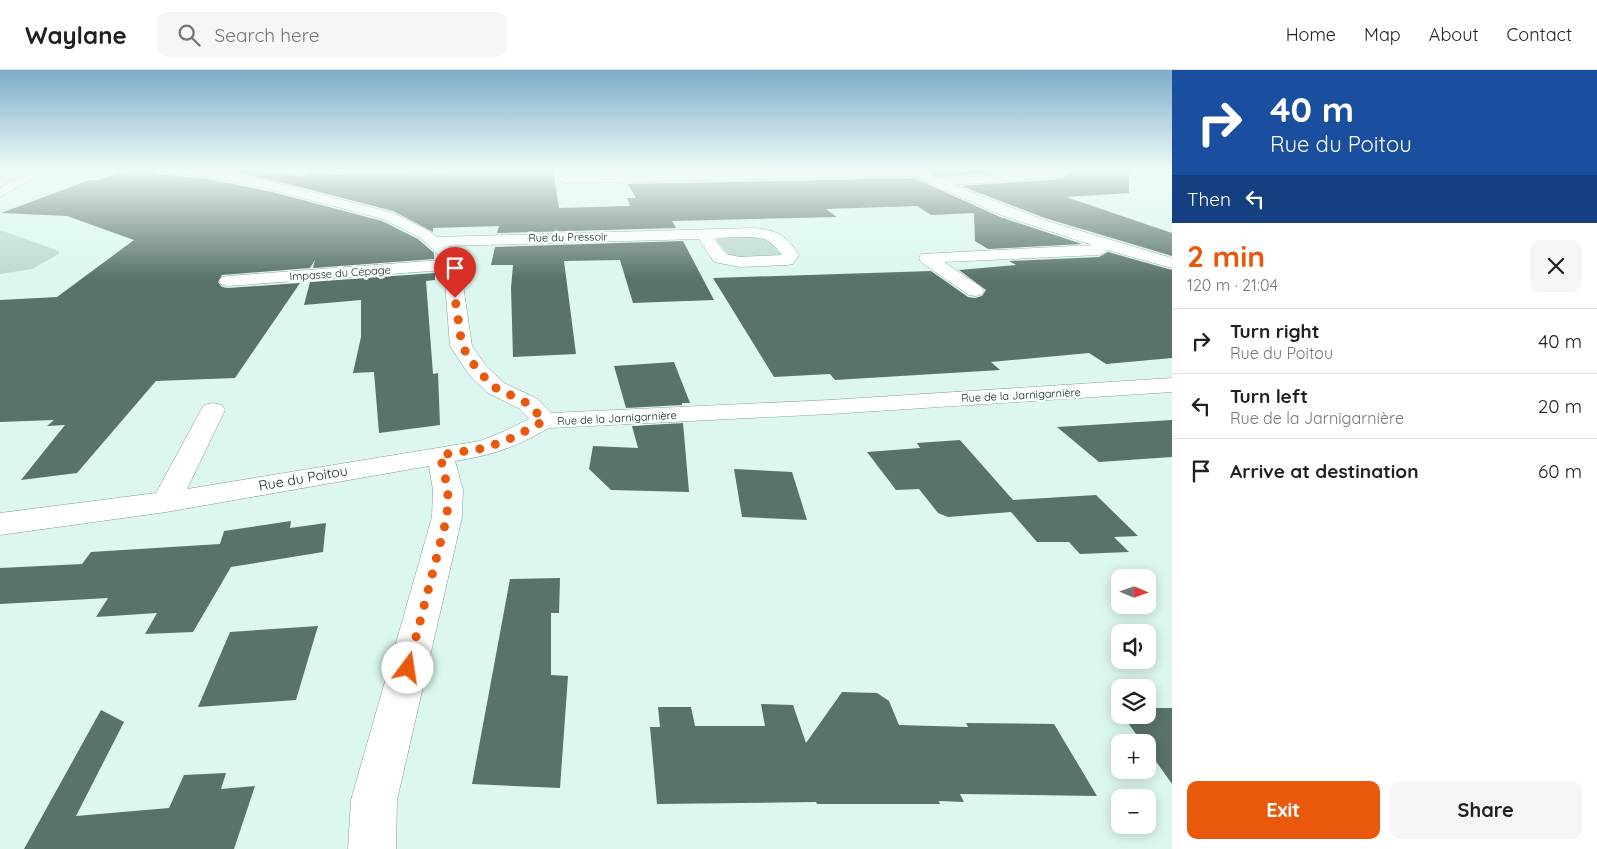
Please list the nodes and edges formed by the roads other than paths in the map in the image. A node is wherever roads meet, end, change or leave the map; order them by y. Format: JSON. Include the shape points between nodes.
{"nodes":[{"id":1,"x":347,"y":205,"type":"edge"},
{"id":2,"x":992,"y":205,"type":"edge"},
{"id":3,"x":703,"y":234,"type":"dead end"},
{"id":4,"x":433,"y":242,"type":"junction"},
{"id":5,"x":1120,"y":249,"type":"junction"},
{"id":6,"x":1172,"y":263,"type":"edge"},
{"id":7,"x":452,"y":264,"type":"junction"},
{"id":8,"x":228,"y":281,"type":"dead end"},
{"id":9,"x":975,"y":291,"type":"dead end"},
{"id":10,"x":1172,"y":385,"type":"edge"},
{"id":11,"x":212,"y":410,"type":"dead end"},
{"id":12,"x":544,"y":421,"type":"junction"},
{"id":13,"x":440,"y":455,"type":"junction"},
{"id":14,"x":166,"y":502,"type":"junction"},
{"id":15,"x":0,"y":524,"type":"edge"},
{"id":16,"x":372,"y":849,"type":"edge"}],
"edges":[{"from":1,"to":4,"type":"street","via":[[388,216]]},
{"from":2,"to":5,"type":"street"},
{"from":3,"to":4,"type":"street","name":"Rue du Pressoir"},
{"from":4,"to":7,"type":"street"},
{"from":5,"to":6,"type":"street"},
{"from":5,"to":9,"type":"street","via":[[927,258]]},
{"from":7,"to":8,"type":"street","name":"Impasse du Cépage"},
{"from":7,"to":12,"type":"street","name":"Rue de la Jarnigarnière","via":[[462,346],[478,371],[496,388],[529,404]]},
{"from":10,"to":12,"type":"street","name":"Rue de la Jarnigarnière"},
{"from":11,"to":14,"type":"street"},
{"from":12,"to":13,"type":"street","name":"Rue du Poitou","via":[[486,448]]},
{"from":13,"to":14,"type":"street","name":"Rue du Poitou"},
{"from":13,"to":16,"type":"street","via":[[448,490],[447,517],[374,800]]},
{"from":14,"to":15,"type":"street","name":"Rue du Poitou"}]}
